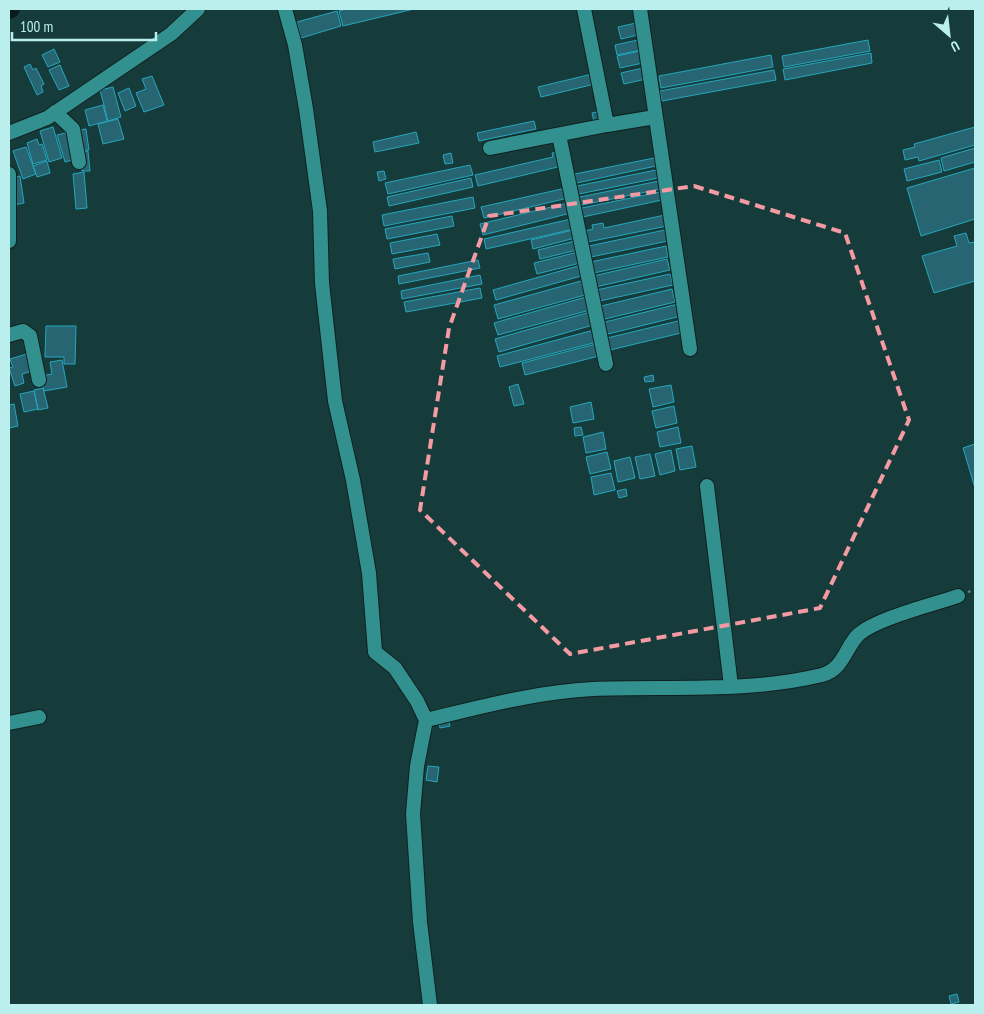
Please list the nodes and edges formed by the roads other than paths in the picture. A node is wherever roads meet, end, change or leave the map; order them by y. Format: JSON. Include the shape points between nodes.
{"nodes":[{"id":1,"x":198,"y":9,"type":"edge"},
{"id":2,"x":285,"y":9,"type":"edge"},
{"id":3,"x":584,"y":9,"type":"edge"},
{"id":4,"x":640,"y":9,"type":"edge"},
{"id":5,"x":55,"y":112,"type":"junction"},
{"id":6,"x":655,"y":117,"type":"junction"},
{"id":7,"x":607,"y":125,"type":"junction"},
{"id":8,"x":9,"y":133,"type":"edge"},
{"id":9,"x":559,"y":135,"type":"junction"},
{"id":10,"x":490,"y":148,"type":"dead end"},
{"id":11,"x":79,"y":162,"type":"dead end"},
{"id":12,"x":9,"y":174,"type":"edge"},
{"id":13,"x":9,"y":242,"type":"edge"},
{"id":14,"x":9,"y":335,"type":"edge"},
{"id":15,"x":690,"y":349,"type":"dead end"},
{"id":16,"x":606,"y":364,"type":"dead end"},
{"id":17,"x":39,"y":380,"type":"dead end"},
{"id":18,"x":707,"y":486,"type":"dead end"},
{"id":19,"x":958,"y":596,"type":"dead end"},
{"id":20,"x":731,"y":686,"type":"junction"},
{"id":21,"x":38,"y":716,"type":"dead end"},
{"id":22,"x":426,"y":720,"type":"junction"},
{"id":23,"x":9,"y":723,"type":"edge"},
{"id":24,"x":430,"y":1005,"type":"edge"}],
"edges":[{"from":1,"to":5,"type":"street","via":[[171,34]]},
{"from":2,"to":22,"type":"street","via":[[300,68],[310,136],[320,211],[322,284],[335,401],[352,472],[369,572],[375,652],[395,668]]},
{"from":3,"to":7,"type":"street"},
{"from":4,"to":6,"type":"street"},
{"from":5,"to":8,"type":"street"},
{"from":5,"to":11,"type":"street","via":[[73,129]]},
{"from":6,"to":7,"type":"street"},
{"from":6,"to":15,"type":"street"},
{"from":7,"to":9,"type":"street"},
{"from":9,"to":10,"type":"street"},
{"from":9,"to":16,"type":"street"},
{"from":12,"to":13,"type":"street"},
{"from":14,"to":17,"type":"street","via":[[23,331],[30,336]]},
{"from":18,"to":20,"type":"street"},
{"from":19,"to":20,"type":"street","via":[[865,630],[851,643],[839,665],[828,673]]},
{"from":20,"to":22,"type":"street","via":[[676,690],[592,689],[526,696]]},
{"from":21,"to":23,"type":"street"},
{"from":22,"to":24,"type":"street","via":[[417,766],[413,814],[420,922]]}]}
